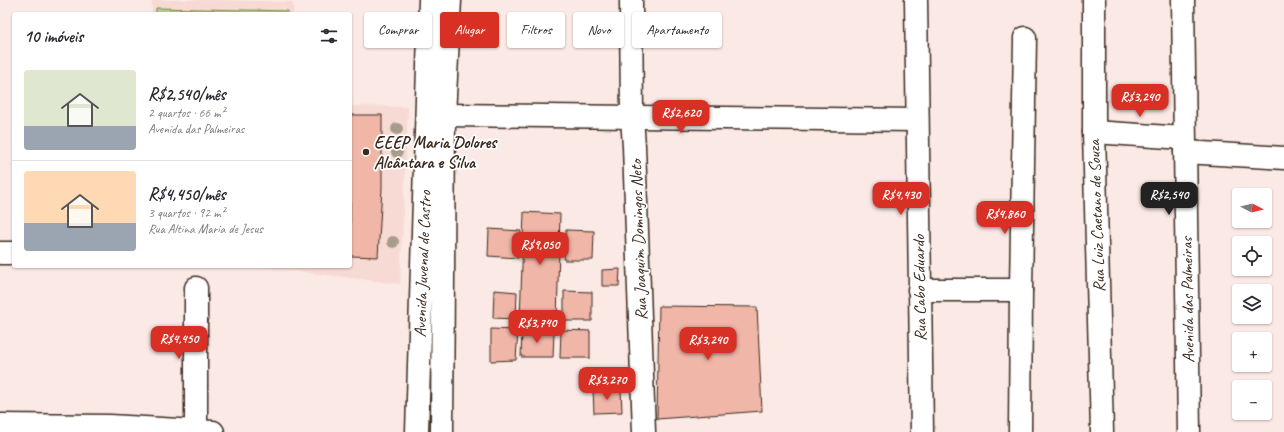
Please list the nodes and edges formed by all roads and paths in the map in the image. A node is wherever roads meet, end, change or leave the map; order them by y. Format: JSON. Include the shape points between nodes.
{"nodes":[{"id":1,"x":430,"y":0,"type":"edge"},
{"id":2,"x":450,"y":0,"type":"edge"},
{"id":3,"x":632,"y":0,"type":"edge"},
{"id":4,"x":916,"y":0,"type":"edge"},
{"id":5,"x":1094,"y":0,"type":"edge"},
{"id":6,"x":1183,"y":0,"type":"edge"},
{"id":7,"x":1025,"y":38,"type":"dead end"},
{"id":8,"x":444,"y":115,"type":"junction"},
{"id":9,"x":632,"y":117,"type":"junction"},
{"id":10,"x":917,"y":120,"type":"junction"},
{"id":11,"x":1094,"y":132,"type":"junction"},
{"id":12,"x":1184,"y":145,"type":"junction"},
{"id":13,"x":1284,"y":158,"type":"edge"},
{"id":14,"x":0,"y":253,"type":"edge"},
{"id":15,"x":12,"y":253,"type":"edge"},
{"id":16,"x":196,"y":288,"type":"dead end"},
{"id":17,"x":919,"y":290,"type":"junction"},
{"id":18,"x":1021,"y":290,"type":"junction"},
{"id":19,"x":0,"y":425,"type":"edge"},
{"id":20,"x":110,"y":429,"type":"edge"},
{"id":21,"x":201,"y":432,"type":"edge"},
{"id":22,"x":417,"y":432,"type":"edge"},
{"id":23,"x":442,"y":432,"type":"edge"},
{"id":24,"x":644,"y":432,"type":"edge"},
{"id":25,"x":922,"y":432,"type":"edge"},
{"id":26,"x":1020,"y":432,"type":"edge"},
{"id":27,"x":1102,"y":432,"type":"edge"},
{"id":28,"x":1189,"y":432,"type":"edge"}],
"edges":[{"from":1,"to":22,"type":"street","name":"Avenida Juvenal de Castro"},
{"from":2,"to":8,"type":"street","name":"Avenida Juvenal de Castro"},
{"from":3,"to":9,"type":"street","name":"Rua Joaquim Domingos Neto"},
{"from":4,"to":10,"type":"street","name":"Rua Cabo Eduardo"},
{"from":5,"to":11,"type":"street","name":"Rua Luiz Caetano de Souza"},
{"from":6,"to":12,"type":"street","name":"Avenida das Palmeiras"},
{"from":7,"to":18,"type":"street"},
{"from":8,"to":9,"type":"street"},
{"from":8,"to":23,"type":"street","name":"Avenida Juvenal de Castro"},
{"from":9,"to":10,"type":"street"},
{"from":9,"to":24,"type":"street","name":"Rua Joaquim Domingos Neto"},
{"from":10,"to":17,"type":"street","name":"Rua Cabo Eduardo"},
{"from":11,"to":12,"type":"street"},
{"from":11,"to":27,"type":"street","name":"Rua Luiz Caetano de Souza"},
{"from":12,"to":13,"type":"street"},
{"from":12,"to":28,"type":"street","name":"Avenida das Palmeiras"},
{"from":14,"to":15,"type":"street"},
{"from":16,"to":21,"type":"street"},
{"from":17,"to":18,"type":"street"},
{"from":17,"to":25,"type":"street","name":"Rua Cabo Eduardo"},
{"from":18,"to":26,"type":"street"},
{"from":19,"to":20,"type":"street"},
{"from":20,"to":21,"type":"street"}]}
